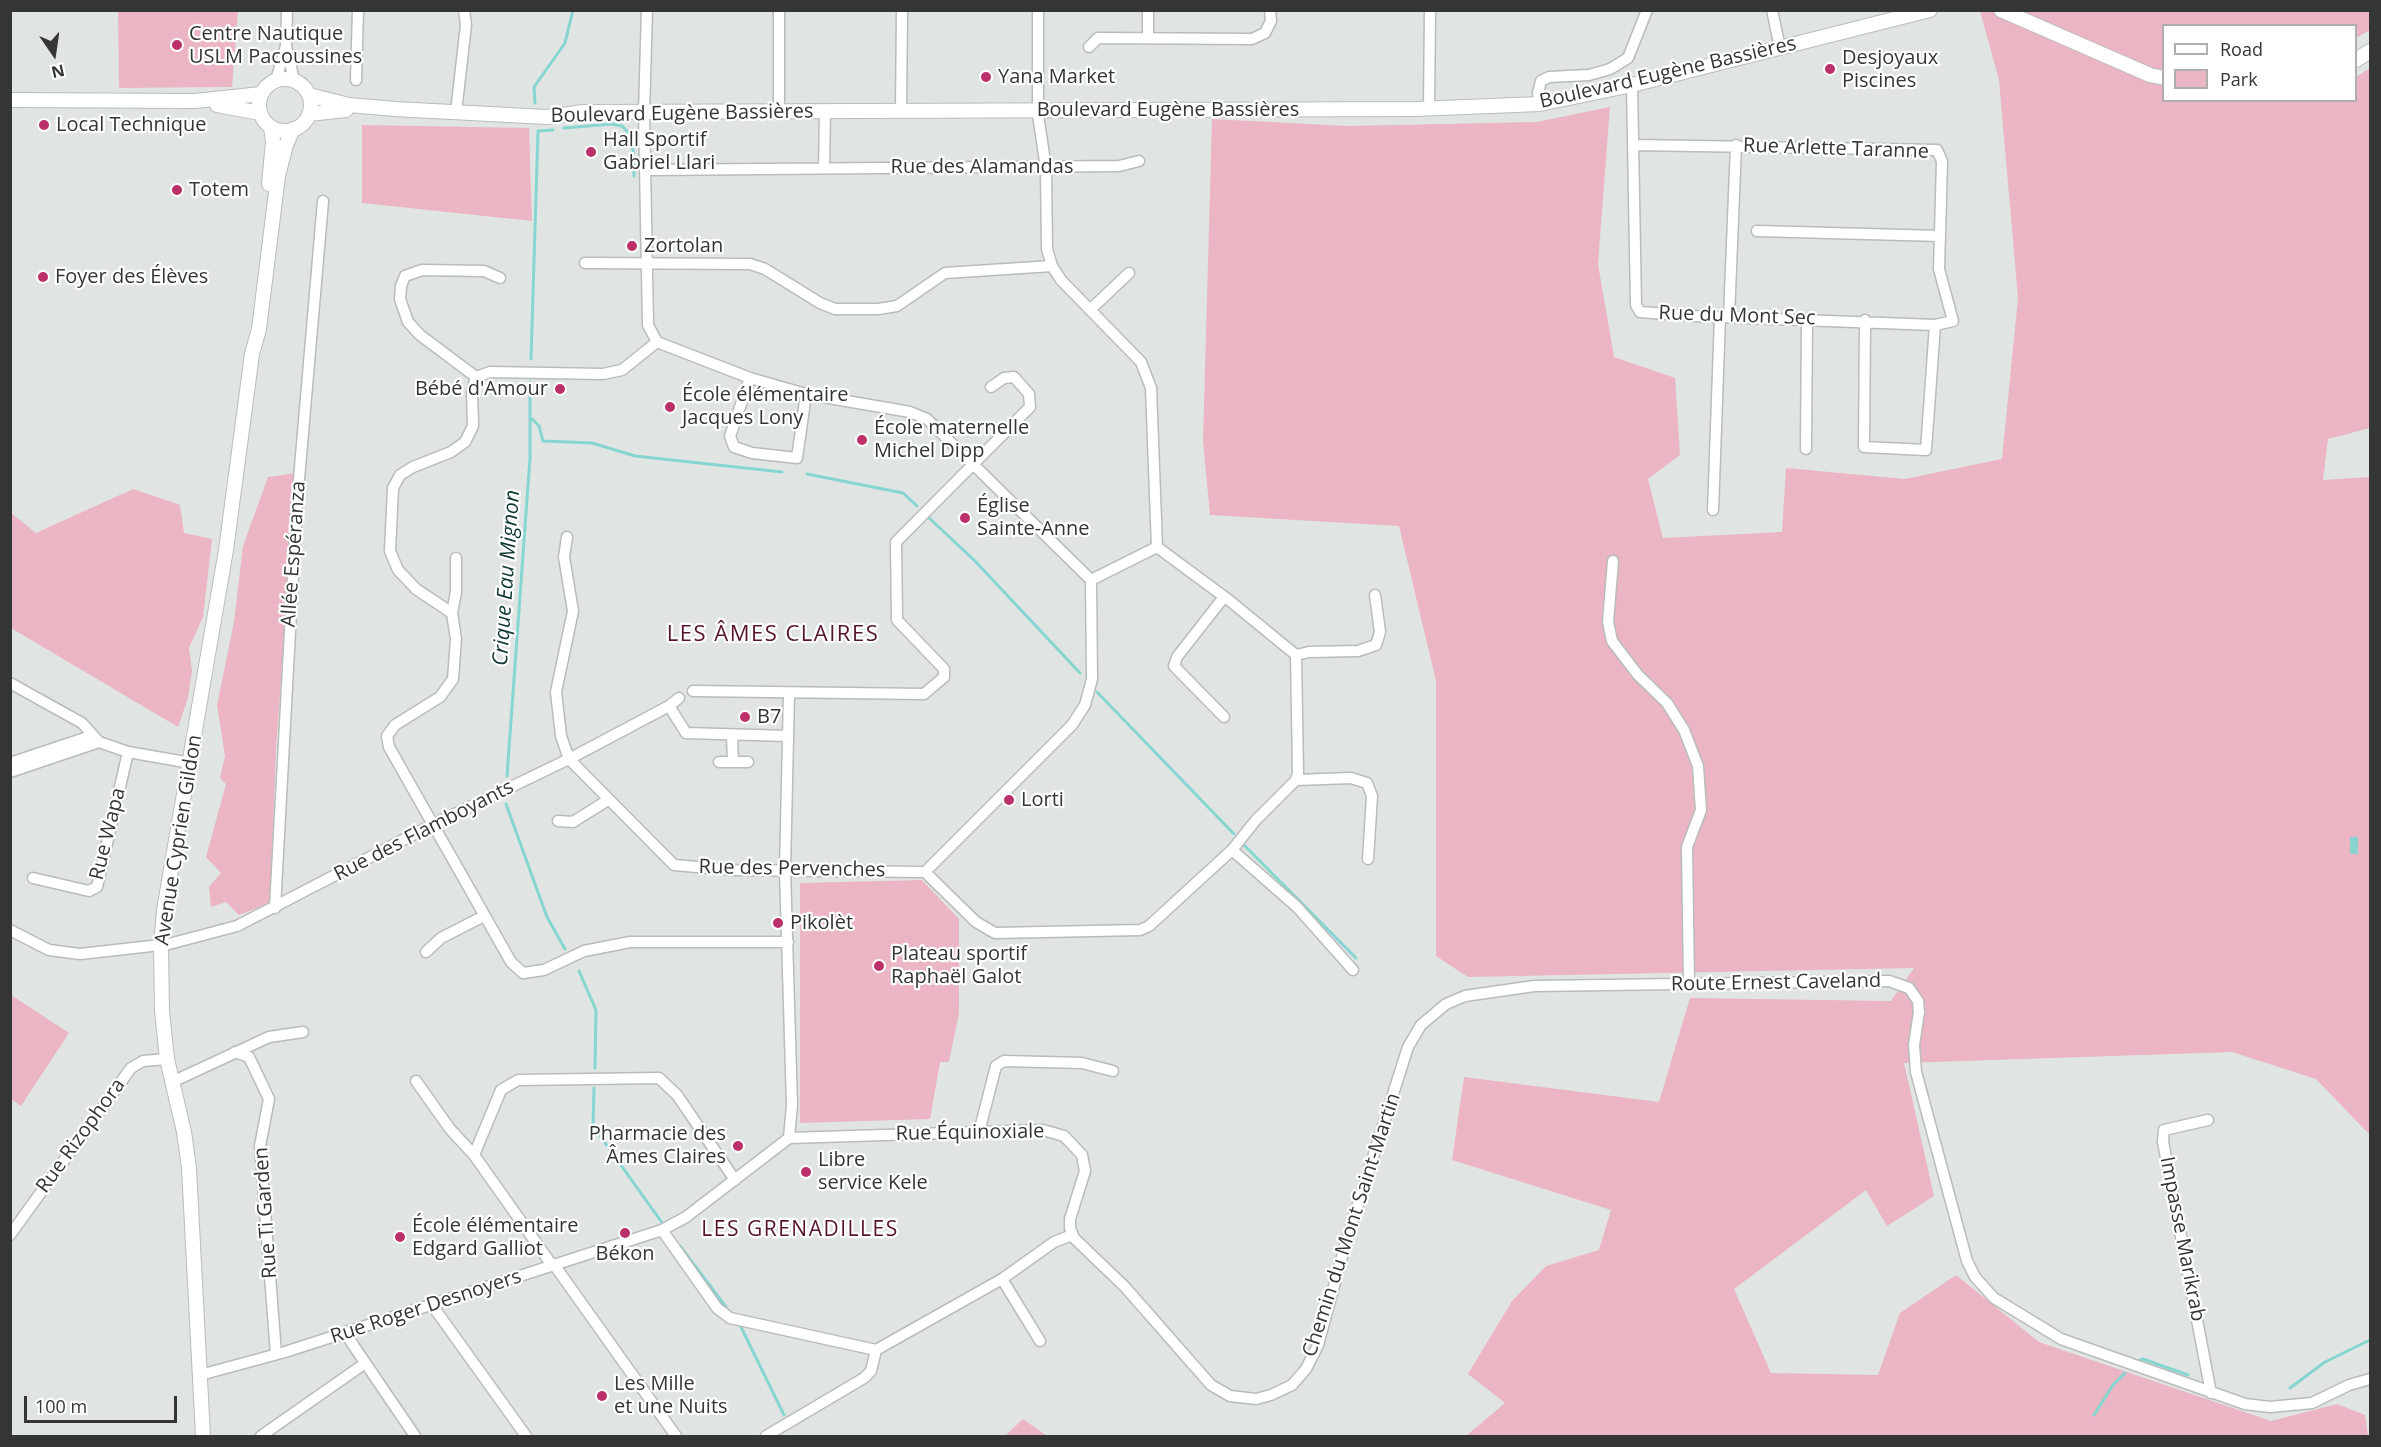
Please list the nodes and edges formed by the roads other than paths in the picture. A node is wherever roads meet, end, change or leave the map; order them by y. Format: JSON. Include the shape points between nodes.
{"nodes":[{"id":1,"x":287,"y":10,"type":"edge"},
{"id":2,"x":358,"y":10,"type":"edge"},
{"id":3,"x":464,"y":10,"type":"edge"},
{"id":4,"x":474,"y":10,"type":"edge"},
{"id":5,"x":647,"y":10,"type":"edge"},
{"id":6,"x":779,"y":10,"type":"edge"},
{"id":7,"x":902,"y":10,"type":"edge"},
{"id":8,"x":1038,"y":10,"type":"edge"},
{"id":9,"x":1148,"y":10,"type":"edge"},
{"id":10,"x":1270,"y":10,"type":"edge"},
{"id":11,"x":1430,"y":10,"type":"edge"},
{"id":12,"x":1647,"y":10,"type":"edge"},
{"id":13,"x":1772,"y":10,"type":"edge"},
{"id":14,"x":1930,"y":10,"type":"edge"},
{"id":15,"x":2001,"y":10,"type":"edge"},
{"id":16,"x":466,"y":25,"type":"junction"},
{"id":17,"x":1148,"y":37,"type":"junction"},
{"id":18,"x":286,"y":46,"type":"junction"},
{"id":19,"x":1089,"y":47,"type":"dead end"},
{"id":20,"x":1780,"y":48,"type":"junction"},
{"id":21,"x":2370,"y":51,"type":"edge"},
{"id":22,"x":2357,"y":59,"type":"edge"},
{"id":23,"x":2162,"y":78,"type":"edge"},
{"id":24,"x":276,"y":80,"type":"junction"},
{"id":25,"x":356,"y":80,"type":"dead end"},
{"id":26,"x":294,"y":81,"type":"junction"},
{"id":27,"x":1632,"y":85,"type":"junction"},
{"id":28,"x":261,"y":94,"type":"junction"},
{"id":29,"x":309,"y":95,"type":"junction"},
{"id":30,"x":10,"y":100,"type":"edge"},
{"id":31,"x":195,"y":101,"type":"junction"},
{"id":32,"x":1540,"y":104,"type":"junction"},
{"id":33,"x":395,"y":109,"type":"junction"},
{"id":34,"x":1429,"y":109,"type":"junction"},
{"id":35,"x":1038,"y":110,"type":"junction"},
{"id":36,"x":779,"y":111,"type":"junction"},
{"id":37,"x":825,"y":111,"type":"junction"},
{"id":38,"x":902,"y":111,"type":"junction"},
{"id":39,"x":456,"y":112,"type":"junction"},
{"id":40,"x":644,"y":112,"type":"junction"},
{"id":41,"x":260,"y":113,"type":"junction"},
{"id":42,"x":309,"y":114,"type":"junction"},
{"id":43,"x":271,"y":127,"type":"junction"},
{"id":44,"x":293,"y":129,"type":"junction"},
{"id":45,"x":1635,"y":145,"type":"junction"},
{"id":46,"x":1736,"y":146,"type":"junction"},
{"id":47,"x":1139,"y":161,"type":"dead end"},
{"id":48,"x":824,"y":168,"type":"junction"},
{"id":49,"x":1046,"y":168,"type":"junction"},
{"id":50,"x":646,"y":170,"type":"junction"},
{"id":51,"x":322,"y":201,"type":"dead end"},
{"id":52,"x":1757,"y":231,"type":"dead end"},
{"id":53,"x":1940,"y":236,"type":"junction"},
{"id":54,"x":585,"y":263,"type":"dead end"},
{"id":55,"x":648,"y":263,"type":"junction"},
{"id":56,"x":1052,"y":266,"type":"junction"},
{"id":57,"x":1129,"y":273,"type":"dead end"},
{"id":58,"x":500,"y":278,"type":"dead end"},
{"id":59,"x":1091,"y":309,"type":"junction"},
{"id":60,"x":1724,"y":317,"type":"junction"},
{"id":61,"x":1807,"y":319,"type":"junction"},
{"id":62,"x":1865,"y":320,"type":"junction"},
{"id":63,"x":1953,"y":321,"type":"joint"},
{"id":64,"x":1935,"y":325,"type":"junction"},
{"id":65,"x":657,"y":342,"type":"junction"},
{"id":66,"x":252,"y":354,"type":"junction"},
{"id":67,"x":476,"y":377,"type":"junction"},
{"id":68,"x":750,"y":378,"type":"junction"},
{"id":69,"x":991,"y":387,"type":"dead end"},
{"id":70,"x":806,"y":394,"type":"junction"},
{"id":71,"x":1806,"y":448,"type":"dead end"},
{"id":72,"x":974,"y":463,"type":"junction"},
{"id":73,"x":1713,"y":510,"type":"dead end"},
{"id":74,"x":567,"y":537,"type":"dead end"},
{"id":75,"x":1157,"y":547,"type":"junction"},
{"id":76,"x":456,"y":558,"type":"dead end"},
{"id":77,"x":1613,"y":561,"type":"dead end"},
{"id":78,"x":1091,"y":580,"type":"junction"},
{"id":79,"x":1375,"y":595,"type":"dead end"},
{"id":80,"x":1224,"y":597,"type":"junction"},
{"id":81,"x":452,"y":613,"type":"junction"},
{"id":82,"x":1296,"y":655,"type":"junction"},
{"id":83,"x":10,"y":683,"type":"edge"},
{"id":84,"x":693,"y":691,"type":"dead end"},
{"id":85,"x":789,"y":694,"type":"junction"},
{"id":86,"x":679,"y":698,"type":"dead end"},
{"id":87,"x":669,"y":706,"type":"junction"},
{"id":88,"x":1224,"y":717,"type":"dead end"},
{"id":89,"x":732,"y":735,"type":"junction"},
{"id":90,"x":788,"y":736,"type":"junction"},
{"id":91,"x":95,"y":739,"type":"junction"},
{"id":92,"x":128,"y":752,"type":"junction"},
{"id":93,"x":36,"y":759,"type":"junction"},
{"id":94,"x":569,"y":759,"type":"junction"},
{"id":95,"x":719,"y":762,"type":"dead end"},
{"id":96,"x":732,"y":762,"type":"junction"},
{"id":97,"x":748,"y":762,"type":"dead end"},
{"id":98,"x":10,"y":763,"type":"edge"},
{"id":99,"x":191,"y":763,"type":"junction"},
{"id":100,"x":10,"y":772,"type":"edge"},
{"id":101,"x":1296,"y":780,"type":"junction"},
{"id":102,"x":608,"y":800,"type":"junction"},
{"id":103,"x":558,"y":820,"type":"dead end"},
{"id":104,"x":432,"y":825,"type":"junction"},
{"id":105,"x":1232,"y":849,"type":"junction"},
{"id":106,"x":1368,"y":859,"type":"dead end"},
{"id":107,"x":786,"y":870,"type":"junction"},
{"id":108,"x":926,"y":872,"type":"junction"},
{"id":109,"x":33,"y":878,"type":"dead end"},
{"id":110,"x":275,"y":908,"type":"junction"},
{"id":111,"x":484,"y":916,"type":"junction"},
{"id":112,"x":10,"y":930,"type":"edge"},
{"id":113,"x":788,"y":942,"type":"junction"},
{"id":114,"x":161,"y":945,"type":"junction"},
{"id":115,"x":426,"y":952,"type":"dead end"},
{"id":116,"x":1353,"y":970,"type":"dead end"},
{"id":117,"x":1689,"y":984,"type":"junction"},
{"id":118,"x":1421,"y":1024,"type":"joint"},
{"id":119,"x":303,"y":1032,"type":"dead end"},
{"id":120,"x":235,"y":1052,"type":"junction"},
{"id":121,"x":167,"y":1059,"type":"junction"},
{"id":122,"x":1113,"y":1071,"type":"dead end"},
{"id":123,"x":416,"y":1081,"type":"dead end"},
{"id":124,"x":172,"y":1082,"type":"junction"},
{"id":125,"x":2208,"y":1120,"type":"dead end"},
{"id":126,"x":979,"y":1132,"type":"junction"},
{"id":127,"x":789,"y":1138,"type":"junction"},
{"id":128,"x":474,"y":1155,"type":"junction"},
{"id":129,"x":735,"y":1180,"type":"junction"},
{"id":130,"x":662,"y":1230,"type":"junction"},
{"id":131,"x":10,"y":1235,"type":"edge"},
{"id":132,"x":1072,"y":1235,"type":"junction"},
{"id":133,"x":555,"y":1266,"type":"junction"},
{"id":134,"x":1002,"y":1279,"type":"junction"},
{"id":135,"x":432,"y":1305,"type":"junction"},
{"id":136,"x":345,"y":1333,"type":"junction"},
{"id":137,"x":1040,"y":1341,"type":"dead end"},
{"id":138,"x":876,"y":1350,"type":"junction"},
{"id":139,"x":276,"y":1354,"type":"junction"},
{"id":140,"x":364,"y":1364,"type":"junction"},
{"id":141,"x":200,"y":1375,"type":"junction"},
{"id":142,"x":2370,"y":1379,"type":"edge"},
{"id":143,"x":2211,"y":1393,"type":"junction"},
{"id":144,"x":203,"y":1437,"type":"edge"},
{"id":145,"x":261,"y":1437,"type":"edge"},
{"id":146,"x":415,"y":1437,"type":"edge"},
{"id":147,"x":526,"y":1437,"type":"edge"},
{"id":148,"x":676,"y":1437,"type":"edge"},
{"id":149,"x":766,"y":1437,"type":"edge"}],
"edges":[{"from":1,"to":18,"type":"street"},
{"from":2,"to":25,"type":"street"},
{"from":3,"to":16,"type":"street"},
{"from":4,"to":16,"type":"street"},
{"from":5,"to":40,"type":"street"},
{"from":6,"to":36,"type":"street"},
{"from":7,"to":38,"type":"street"},
{"from":8,"to":35,"type":"street"},
{"from":9,"to":17,"type":"street"},
{"from":10,"to":17,"type":"street","via":[[1266,33],[1252,39]]},
{"from":11,"to":34,"type":"street"},
{"from":12,"to":32,"type":"street","via":[[1628,58],[1590,75],[1540,81]]},
{"from":13,"to":20,"type":"street"},
{"from":14,"to":20,"type":"street","name":"Boulevard Eugène Bassières"},
{"from":15,"to":23,"type":"street"},
{"from":16,"to":39,"type":"street"},
{"from":17,"to":19,"type":"street","via":[[1098,38]]},
{"from":18,"to":24,"type":"street"},
{"from":18,"to":26,"type":"street"},
{"from":20,"to":27,"type":"street","name":"Boulevard Eugène Bassières"},
{"from":21,"to":22,"type":"street"},
{"from":24,"to":26,"type":"street"},
{"from":24,"to":28,"type":"street"},
{"from":26,"to":29,"type":"street"},
{"from":27,"to":32,"type":"street","name":"Boulevard Eugène Bassières"},
{"from":27,"to":45,"type":"street","name":"Rue du Mont Sec"},
{"from":28,"to":31,"type":"street"},
{"from":28,"to":41,"type":"street"},
{"from":29,"to":33,"type":"street","name":"Boulevard Eugène Bassières"},
{"from":29,"to":42,"type":"street"},
{"from":30,"to":31,"type":"street"},
{"from":31,"to":41,"type":"street"},
{"from":32,"to":34,"type":"street","name":"Boulevard Eugène Bassières"},
{"from":33,"to":39,"type":"street","name":"Boulevard Eugène Bassières"},
{"from":33,"to":42,"type":"street","name":"Boulevard Eugène Bassières"},
{"from":34,"to":35,"type":"street","name":"Boulevard Eugène Bassières"},
{"from":35,"to":38,"type":"street","name":"Boulevard Eugène Bassières"},
{"from":35,"to":49,"type":"street"},
{"from":36,"to":37,"type":"street","name":"Boulevard Eugène Bassières"},
{"from":36,"to":40,"type":"street","name":"Boulevard Eugène Bassières"},
{"from":37,"to":38,"type":"street","name":"Boulevard Eugène Bassières"},
{"from":37,"to":48,"type":"street"},
{"from":39,"to":40,"type":"street","name":"Boulevard Eugène Bassières","via":[[546,117],[584,112]]},
{"from":40,"to":50,"type":"street"},
{"from":41,"to":43,"type":"street"},
{"from":42,"to":44,"type":"street"},
{"from":43,"to":44,"type":"street"},
{"from":43,"to":66,"type":"street","name":"Avenue Cyprien Gildon","via":[[273,142],[251,331]]},
{"from":44,"to":66,"type":"street","name":"Avenue Cyprien Gildon","via":[[278,176],[259,329]]},
{"from":45,"to":46,"type":"street","name":"Rue Arlette Taranne"},
{"from":45,"to":60,"type":"street","name":"Rue du Mont Sec","via":[[1636,305],[1640,312]]},
{"from":46,"to":53,"type":"street","name":"Rue Arlette Taranne","via":[[1937,150],[1942,161]]},
{"from":46,"to":60,"type":"street"},
{"from":47,"to":49,"type":"street","name":"Rue des Alamandas","via":[[1119,166]]},
{"from":48,"to":49,"type":"street","name":"Rue des Alamandas"},
{"from":48,"to":50,"type":"street","name":"Rue des Alamandas"},
{"from":49,"to":56,"type":"street","via":[[1047,249]]},
{"from":50,"to":55,"type":"street"},
{"from":51,"to":110,"type":"street","name":"Allée Espéranza","via":[[297,502]]},
{"from":52,"to":53,"type":"street"},
{"from":53,"to":63,"type":"street","name":"Rue Arlette Taranne","via":[[1939,269]]},
{"from":54,"to":55,"type":"street"},
{"from":55,"to":56,"type":"street","via":[[750,264],[835,309],[897,306],[945,273]]},
{"from":55,"to":65,"type":"street","via":[[648,325]]},
{"from":56,"to":59,"type":"street"},
{"from":57,"to":59,"type":"street"},
{"from":58,"to":67,"type":"street","via":[[484,271],[422,270],[405,276],[401,285],[400,299],[408,321],[420,335]]},
{"from":59,"to":75,"type":"street","via":[[1141,362],[1151,388]]},
{"from":60,"to":61,"type":"street","name":"Rue du Mont Sec"},
{"from":60,"to":73,"type":"street"},
{"from":61,"to":62,"type":"street","name":"Rue du Mont Sec"},
{"from":61,"to":71,"type":"street"},
{"from":62,"to":64,"type":"street","name":"Rue du Mont Sec"},
{"from":62,"to":64,"type":"street","via":[[1864,447],[1926,450]]},
{"from":63,"to":64,"type":"street","name":"Rue du Mont Sec"},
{"from":65,"to":67,"type":"street","via":[[622,370],[603,374],[490,372]]},
{"from":65,"to":68,"type":"street"},
{"from":66,"to":99,"type":"street","name":"Avenue Cyprien Gildon","via":[[226,550]]},
{"from":67,"to":81,"type":"street","via":[[472,426],[465,442],[400,475],[391,505],[390,551],[398,570],[416,589]]},
{"from":68,"to":70,"type":"street"},
{"from":68,"to":70,"type":"street","via":[[730,436],[734,447],[752,453],[797,458]]},
{"from":69,"to":72,"type":"street","via":[[1004,378],[1014,377],[1029,394],[1030,407]]},
{"from":70,"to":72,"type":"street","via":[[910,412],[927,419]]},
{"from":72,"to":78,"type":"street"},
{"from":72,"to":85,"type":"street","via":[[896,542],[897,620],[944,669],[944,677],[924,694]]},
{"from":74,"to":94,"type":"street","name":"Rue des Pervenches","via":[[564,557],[573,617],[559,672],[556,705]]},
{"from":75,"to":78,"type":"street"},
{"from":75,"to":80,"type":"street"},
{"from":76,"to":81,"type":"street"},
{"from":77,"to":117,"type":"street","via":[[1608,622],[1612,642],[1667,703],[1684,730],[1698,766],[1701,810],[1687,847]]},
{"from":78,"to":108,"type":"street","via":[[1092,679],[1085,705],[1072,725]]},
{"from":79,"to":82,"type":"street","via":[[1380,632],[1376,645],[1358,651]]},
{"from":80,"to":82,"type":"street"},
{"from":80,"to":88,"type":"street","via":[[1174,666]]},
{"from":81,"to":104,"type":"street","via":[[456,639],[453,679],[440,697],[395,725],[387,736],[397,765]]},
{"from":82,"to":101,"type":"street"},
{"from":83,"to":91,"type":"street","via":[[82,723]]},
{"from":84,"to":85,"type":"street"},
{"from":85,"to":90,"type":"street"},
{"from":86,"to":87,"type":"street","name":"Rue des Flamboyants"},
{"from":87,"to":89,"type":"street","via":[[686,733]]},
{"from":87,"to":94,"type":"street","name":"Rue des Flamboyants"},
{"from":89,"to":90,"type":"street"},
{"from":89,"to":96,"type":"street"},
{"from":90,"to":107,"type":"street"},
{"from":91,"to":92,"type":"street"},
{"from":91,"to":93,"type":"street"},
{"from":92,"to":99,"type":"street"},
{"from":92,"to":109,"type":"street","name":"Rue Wapa","via":[[97,887],[89,891]]},
{"from":93,"to":98,"type":"street"},
{"from":93,"to":100,"type":"street"},
{"from":94,"to":102,"type":"street","name":"Rue des Pervenches"},
{"from":94,"to":104,"type":"street","name":"Rue des Flamboyants"},
{"from":95,"to":96,"type":"street"},
{"from":96,"to":97,"type":"street"},
{"from":99,"to":114,"type":"street","name":"Avenue Cyprien Gildon"},
{"from":101,"to":105,"type":"street"},
{"from":101,"to":106,"type":"street","via":[[1351,778],[1367,783],[1371,796]]},
{"from":102,"to":103,"type":"street","via":[[573,822]]},
{"from":102,"to":107,"type":"street","name":"Rue des Pervenches","via":[[674,865]]},
{"from":104,"to":110,"type":"street","name":"Rue des Flamboyants"},
{"from":104,"to":111,"type":"street"},
{"from":105,"to":108,"type":"street","via":[[1140,930],[994,933],[976,922]]},
{"from":105,"to":116,"type":"street","via":[[1297,907]]},
{"from":107,"to":108,"type":"street","name":"Rue des Pervenches"},
{"from":107,"to":113,"type":"street"},
{"from":110,"to":114,"type":"street","name":"Rue des Flamboyants","via":[[237,926]]},
{"from":111,"to":113,"type":"street","via":[[511,962],[523,973],[544,970],[584,951],[630,942]]},
{"from":111,"to":115,"type":"street","via":[[441,938]]},
{"from":112,"to":114,"type":"street","name":"Rue des Flamboyants","via":[[49,950],[80,954]]},
{"from":113,"to":127,"type":"street","via":[[792,1104]]},
{"from":114,"to":121,"type":"street","name":"Avenue Cyprien Gildon"},
{"from":117,"to":118,"type":"street","name":"Route Ernest Caveland","via":[[1505,988],[1446,1004]]},
{"from":117,"to":143,"type":"street","name":"Route Ernest Caveland","via":[[1882,981],[1909,988],[1919,1007],[1914,1045],[1916,1072],[1954,1219],[1975,1277],[1994,1298],[2061,1339]]},
{"from":118,"to":132,"type":"street","name":"Chemin du Mont Saint-Martin","via":[[1408,1047],[1318,1345],[1306,1369],[1292,1385],[1271,1395],[1245,1399],[1211,1385],[1125,1287]]},
{"from":119,"to":120,"type":"street","via":[[269,1038]]},
{"from":120,"to":124,"type":"street"},
{"from":120,"to":139,"type":"street","name":"Rue Ti Garden","via":[[249,1057],[269,1099],[260,1146]]},
{"from":121,"to":124,"type":"street","name":"Avenue Cyprien Gildon"},
{"from":121,"to":131,"type":"street","name":"Rue Rizophora","via":[[143,1061],[131,1068]]},
{"from":122,"to":126,"type":"street","via":[[1082,1063],[1004,1061],[996,1066]]},
{"from":123,"to":128,"type":"street"},
{"from":124,"to":141,"type":"street","name":"Avenue Cyprien Gildon","via":[[189,1168]]},
{"from":125,"to":143,"type":"street","name":"Impasse Marikrab","via":[[2164,1130],[2163,1142]]},
{"from":126,"to":127,"type":"street","name":"Rue Équinoxiale"},
{"from":126,"to":132,"type":"street","name":"Rue Équinoxiale","via":[[1053,1131],[1078,1149],[1085,1163],[1085,1177],[1070,1219]]},
{"from":127,"to":129,"type":"street","name":"Rue Roger Desnoyers"},
{"from":128,"to":129,"type":"street","via":[[501,1090],[518,1080],[659,1078],[677,1095]]},
{"from":128,"to":133,"type":"street"},
{"from":129,"to":130,"type":"street","name":"Rue Roger Desnoyers"},
{"from":130,"to":133,"type":"street","name":"Rue Roger Desnoyers"},
{"from":130,"to":138,"type":"street","via":[[717,1308],[730,1318]]},
{"from":132,"to":134,"type":"street","via":[[1054,1242]]},
{"from":133,"to":135,"type":"street","name":"Rue Roger Desnoyers"},
{"from":133,"to":148,"type":"street"},
{"from":134,"to":137,"type":"street"},
{"from":134,"to":138,"type":"street"},
{"from":135,"to":136,"type":"street","name":"Rue Roger Desnoyers"},
{"from":135,"to":147,"type":"street"},
{"from":136,"to":139,"type":"street","name":"Rue Roger Desnoyers"},
{"from":136,"to":140,"type":"street"},
{"from":138,"to":149,"type":"street","via":[[871,1371],[864,1378]]},
{"from":139,"to":141,"type":"street","name":"Rue Roger Desnoyers"},
{"from":140,"to":145,"type":"street"},
{"from":140,"to":146,"type":"street"},
{"from":141,"to":144,"type":"street","name":"Avenue Cyprien Gildon"},
{"from":142,"to":143,"type":"street","name":"Route Ernest Caveland","via":[[2312,1403],[2290,1407],[2245,1404]]}]}
